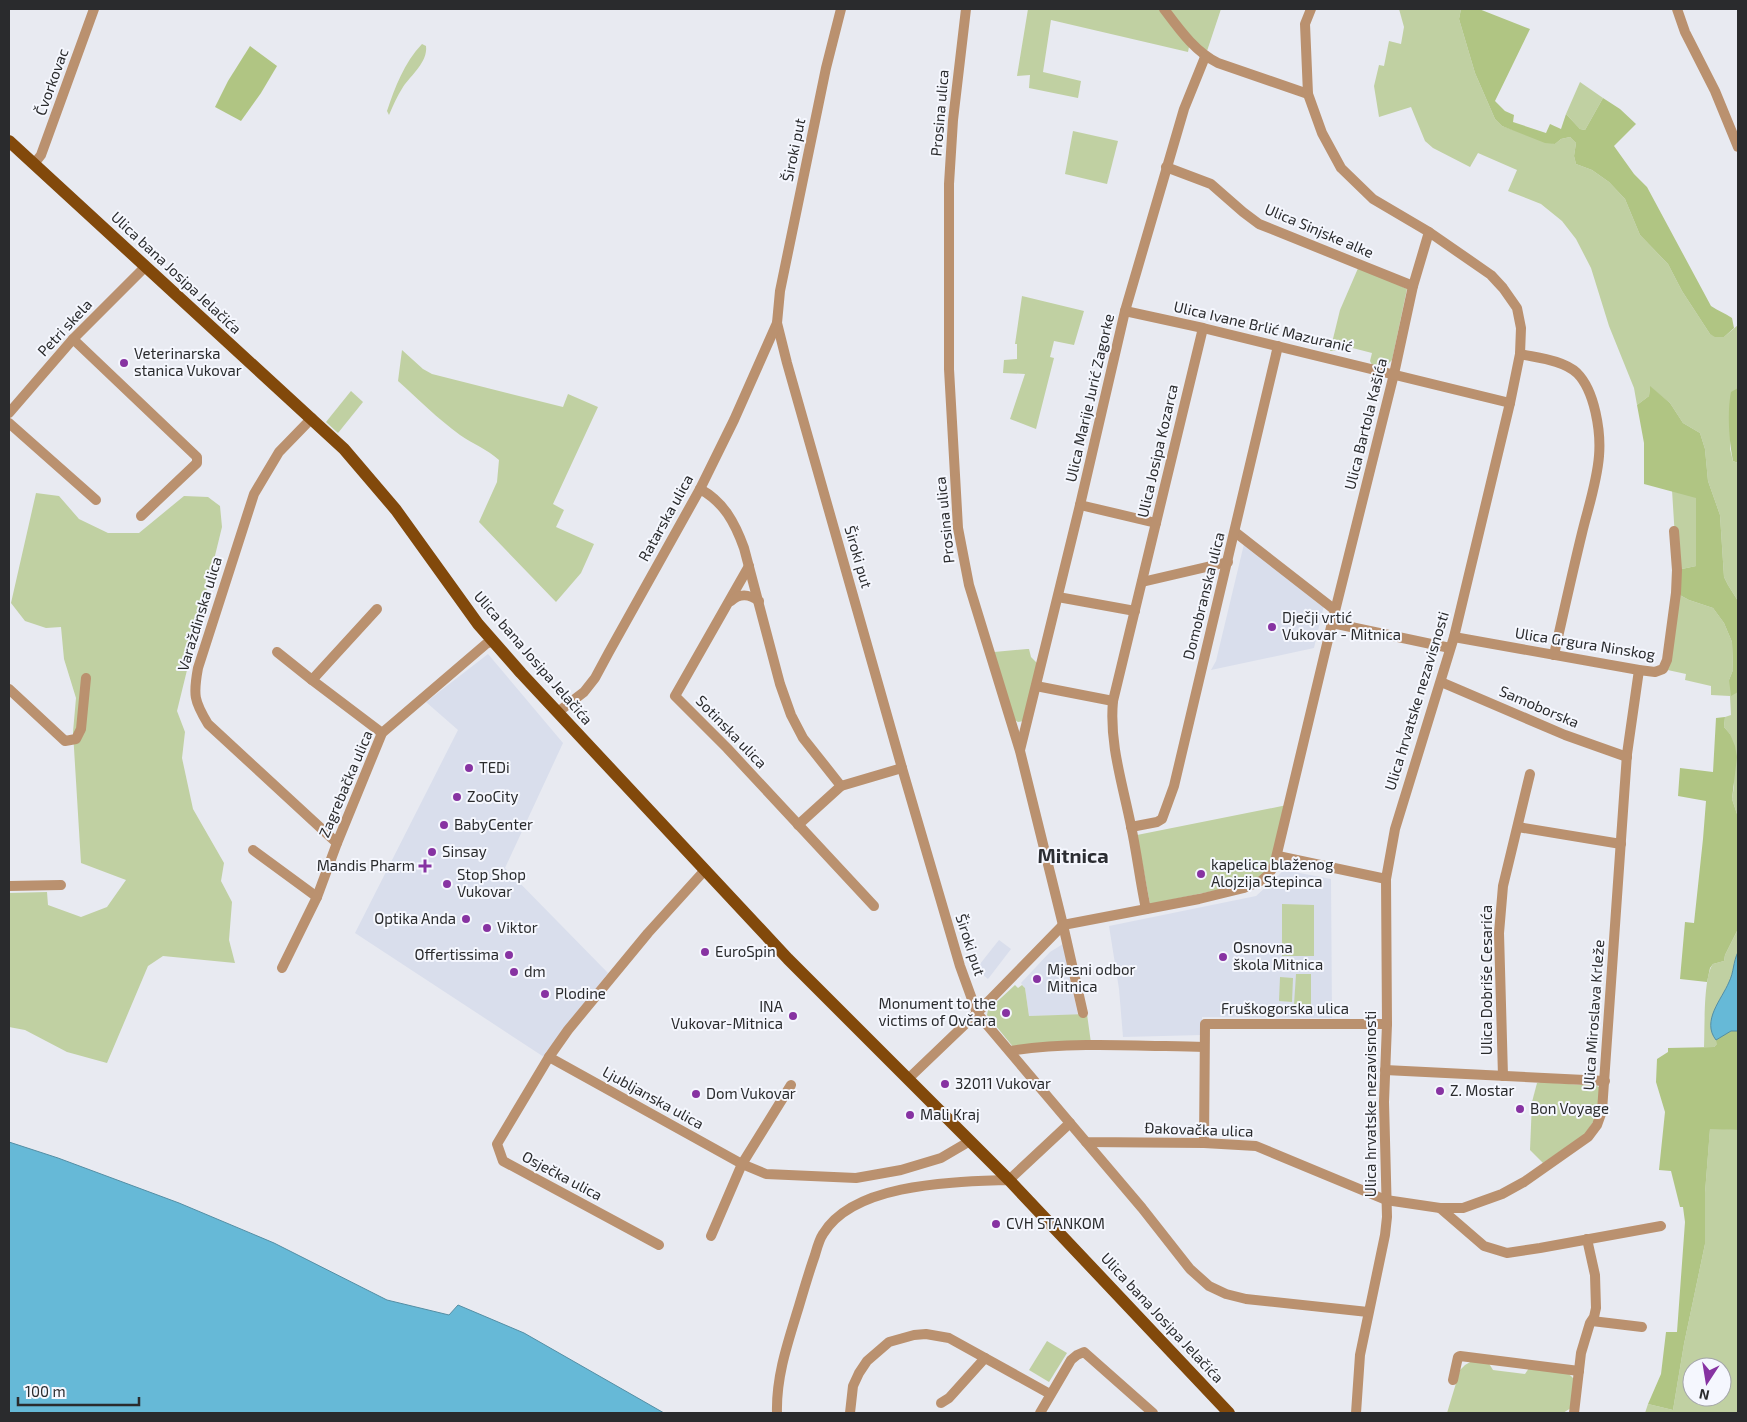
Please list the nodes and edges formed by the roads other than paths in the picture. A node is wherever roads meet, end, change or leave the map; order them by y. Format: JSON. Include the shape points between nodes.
{"nodes":[{"id":1,"x":94,"y":9,"type":"edge"},
{"id":2,"x":841,"y":9,"type":"edge"},
{"id":3,"x":966,"y":9,"type":"edge"},
{"id":4,"x":1164,"y":9,"type":"edge"},
{"id":5,"x":1311,"y":9,"type":"edge"},
{"id":6,"x":1677,"y":9,"type":"edge"},
{"id":7,"x":1205,"y":57,"type":"junction"},
{"id":8,"x":1308,"y":94,"type":"junction"},
{"id":9,"x":9,"y":141,"type":"edge"},
{"id":10,"x":1738,"y":147,"type":"edge"},
{"id":11,"x":34,"y":164,"type":"junction"},
{"id":12,"x":1166,"y":167,"type":"junction"},
{"id":13,"x":1429,"y":232,"type":"junction"},
{"id":14,"x":145,"y":267,"type":"junction"},
{"id":15,"x":1413,"y":286,"type":"junction"},
{"id":16,"x":1125,"y":311,"type":"junction"},
{"id":17,"x":777,"y":322,"type":"junction"},
{"id":18,"x":1203,"y":328,"type":"junction"},
{"id":19,"x":73,"y":339,"type":"junction"},
{"id":20,"x":1278,"y":346,"type":"junction"},
{"id":21,"x":1520,"y":354,"type":"junction"},
{"id":22,"x":1394,"y":374,"type":"junction"},
{"id":23,"x":1510,"y":403,"type":"junction"},
{"id":24,"x":9,"y":413,"type":"edge"},
{"id":25,"x":312,"y":418,"type":"junction"},
{"id":26,"x":9,"y":423,"type":"edge"},
{"id":27,"x":700,"y":490,"type":"junction"},
{"id":28,"x":96,"y":500,"type":"dead end"},
{"id":29,"x":1080,"y":504,"type":"junction"},
{"id":30,"x":141,"y":516,"type":"dead end"},
{"id":31,"x":1156,"y":523,"type":"junction"},
{"id":32,"x":1674,"y":531,"type":"dead end"},
{"id":33,"x":1235,"y":532,"type":"junction"},
{"id":34,"x":1228,"y":562,"type":"junction"},
{"id":35,"x":749,"y":566,"type":"junction"},
{"id":36,"x":1142,"y":582,"type":"junction"},
{"id":37,"x":1058,"y":597,"type":"junction"},
{"id":38,"x":759,"y":601,"type":"junction"},
{"id":39,"x":729,"y":603,"type":"junction"},
{"id":40,"x":376,"y":609,"type":"dead end"},
{"id":41,"x":1335,"y":610,"type":"junction"},
{"id":42,"x":1135,"y":611,"type":"junction"},
{"id":43,"x":1332,"y":623,"type":"junction"},
{"id":44,"x":1454,"y":637,"type":"junction"},
{"id":45,"x":493,"y":641,"type":"junction"},
{"id":46,"x":1450,"y":648,"type":"junction"},
{"id":47,"x":277,"y":652,"type":"dead end"},
{"id":48,"x":1554,"y":655,"type":"junction"},
{"id":49,"x":1639,"y":670,"type":"junction"},
{"id":50,"x":86,"y":678,"type":"dead end"},
{"id":51,"x":312,"y":680,"type":"junction"},
{"id":52,"x":1440,"y":682,"type":"junction"},
{"id":53,"x":1036,"y":686,"type":"junction"},
{"id":54,"x":9,"y":689,"type":"edge"},
{"id":55,"x":1113,"y":701,"type":"junction"},
{"id":56,"x":558,"y":712,"type":"junction"},
{"id":57,"x":382,"y":734,"type":"junction"},
{"id":58,"x":1020,"y":751,"type":"junction"},
{"id":59,"x":1627,"y":757,"type":"junction"},
{"id":60,"x":902,"y":768,"type":"junction"},
{"id":61,"x":1530,"y":774,"type":"dead end"},
{"id":62,"x":841,"y":786,"type":"junction"},
{"id":63,"x":798,"y":825,"type":"junction"},
{"id":64,"x":1518,"y":826,"type":"junction"},
{"id":65,"x":1131,"y":827,"type":"junction"},
{"id":66,"x":337,"y":842,"type":"junction"},
{"id":67,"x":1620,"y":844,"type":"junction"},
{"id":68,"x":253,"y":850,"type":"dead end"},
{"id":69,"x":1278,"y":856,"type":"junction"},
{"id":70,"x":705,"y":870,"type":"junction"},
{"id":71,"x":1386,"y":879,"type":"junction"},
{"id":72,"x":61,"y":885,"type":"dead end"},
{"id":73,"x":9,"y":886,"type":"edge"},
{"id":74,"x":317,"y":897,"type":"junction"},
{"id":75,"x":874,"y":906,"type":"dead end"},
{"id":76,"x":1146,"y":909,"type":"junction"},
{"id":77,"x":1063,"y":925,"type":"junction"},
{"id":78,"x":282,"y":968,"type":"dead end"},
{"id":79,"x":977,"y":1013,"type":"junction"},
{"id":80,"x":1082,"y":1013,"type":"dead end"},
{"id":81,"x":1387,"y":1024,"type":"junction"},
{"id":82,"x":1204,"y":1047,"type":"junction"},
{"id":83,"x":1010,"y":1052,"type":"junction"},
{"id":84,"x":549,"y":1057,"type":"junction"},
{"id":85,"x":1385,"y":1070,"type":"junction"},
{"id":86,"x":1503,"y":1076,"type":"junction"},
{"id":87,"x":908,"y":1079,"type":"junction"},
{"id":88,"x":1605,"y":1080,"type":"junction"},
{"id":89,"x":791,"y":1085,"type":"dead end"},
{"id":90,"x":1070,"y":1124,"type":"junction"},
{"id":91,"x":970,"y":1141,"type":"junction"},
{"id":92,"x":1086,"y":1142,"type":"junction"},
{"id":93,"x":1204,"y":1143,"type":"junction"},
{"id":94,"x":742,"y":1164,"type":"junction"},
{"id":95,"x":1009,"y":1180,"type":"junction"},
{"id":96,"x":1386,"y":1200,"type":"junction"},
{"id":97,"x":1440,"y":1208,"type":"junction"},
{"id":98,"x":1661,"y":1226,"type":"dead end"},
{"id":99,"x":711,"y":1236,"type":"dead end"},
{"id":100,"x":1587,"y":1239,"type":"junction"},
{"id":101,"x":659,"y":1245,"type":"dead end"},
{"id":102,"x":1368,"y":1312,"type":"junction"},
{"id":103,"x":1592,"y":1321,"type":"junction"},
{"id":104,"x":1642,"y":1327,"type":"dead end"},
{"id":105,"x":986,"y":1358,"type":"junction"},
{"id":106,"x":1578,"y":1371,"type":"junction"},
{"id":107,"x":1453,"y":1380,"type":"dead end"},
{"id":108,"x":1050,"y":1394,"type":"junction"},
{"id":109,"x":941,"y":1403,"type":"dead end"},
{"id":110,"x":777,"y":1413,"type":"edge"},
{"id":111,"x":850,"y":1413,"type":"edge"},
{"id":112,"x":1040,"y":1413,"type":"edge"},
{"id":113,"x":1153,"y":1413,"type":"edge"},
{"id":114,"x":1229,"y":1413,"type":"edge"},
{"id":115,"x":1358,"y":1413,"type":"edge"},
{"id":116,"x":1574,"y":1413,"type":"edge"}],
"edges":[{"from":1,"to":11,"type":"street","name":"Čvorkovac","via":[[41,155]]},
{"from":2,"to":17,"type":"street","name":"Široki put","via":[[780,291]]},
{"from":3,"to":58,"type":"street","name":"Prosina ulica","via":[[949,184],[950,369],[958,528],[969,585]]},
{"from":4,"to":7,"type":"street"},
{"from":5,"to":8,"type":"street","name":"Ulica hrvatske nezavisnosti","via":[[1305,24]]},
{"from":6,"to":10,"type":"street"},
{"from":7,"to":8,"type":"street"},
{"from":7,"to":12,"type":"street","name":"Ulica Marije Jurić Zagorke"},
{"from":8,"to":13,"type":"street","name":"Ulica hrvatske nezavisnosti","via":[[1322,133],[1341,168],[1373,199]]},
{"from":9,"to":11,"type":"main road","name":"Ulica bana Josipa Jelačića"},
{"from":11,"to":14,"type":"main road","name":"Ulica bana Josipa Jelačića"},
{"from":12,"to":15,"type":"street","name":"Ulica Sinjske alke","via":[[1211,184],[1259,224]]},
{"from":12,"to":16,"type":"street","name":"Ulica Marije Jurić Zagorke"},
{"from":13,"to":15,"type":"street","name":"Ulica Bartola Kašića"},
{"from":13,"to":21,"type":"street","name":"Ulica hrvatske nezavisnosti","via":[[1491,274],[1504,288],[1517,308],[1521,328]]},
{"from":14,"to":19,"type":"street","name":"Petri skela"},
{"from":14,"to":25,"type":"main road","name":"Ulica bana Josipa Jelačića"},
{"from":15,"to":22,"type":"street","name":"Ulica Bartola Kašića"},
{"from":16,"to":18,"type":"street","name":"Ulica Ivane Brlić Mazuranić"},
{"from":16,"to":29,"type":"street","name":"Ulica Marije Jurić Zagorke"},
{"from":17,"to":27,"type":"street","name":"Ratarska ulica"},
{"from":17,"to":60,"type":"street","name":"Široki put"},
{"from":18,"to":20,"type":"street","name":"Ulica Ivane Brlić Mazuranić"},
{"from":18,"to":31,"type":"street","name":"Ulica Josipa Kozarca"},
{"from":19,"to":24,"type":"street","name":"Petri skela"},
{"from":19,"to":30,"type":"street","via":[[197,457],[197,463]]},
{"from":20,"to":22,"type":"street","name":"Ulica Ivane Brlić Mazuranić"},
{"from":20,"to":33,"type":"street","name":"Domobranska ulica"},
{"from":21,"to":23,"type":"street","name":"Ulica hrvatske nezavisnosti"},
{"from":21,"to":48,"type":"street","via":[[1555,362],[1576,372],[1591,397],[1598,431],[1599,455],[1593,491]]},
{"from":22,"to":23,"type":"street","name":"Ulica Ivane Brlić Mazuranić"},
{"from":22,"to":41,"type":"street","name":"Ulica Bartola Kašića"},
{"from":23,"to":44,"type":"street","name":"Ulica hrvatske nezavisnosti"},
{"from":25,"to":45,"type":"main road","name":"Ulica bana Josipa Jelačića","via":[[378,488]]},
{"from":25,"to":66,"type":"street","name":"Varaždinska ulica","via":[[279,452],[254,494],[194,689],[199,710],[208,724]]},
{"from":26,"to":28,"type":"street"},
{"from":27,"to":35,"type":"street","via":[[721,504],[730,516],[739,532]]},
{"from":27,"to":56,"type":"street","name":"Ratarska ulica","via":[[594,678],[584,692]]},
{"from":29,"to":31,"type":"street"},
{"from":29,"to":37,"type":"street","name":"Ulica Marije Jurić Zagorke"},
{"from":31,"to":36,"type":"street","name":"Ulica Josipa Kozarca"},
{"from":32,"to":49,"type":"street","name":"Ulica Grgura Ninskog","via":[[1676,593],[1667,660],[1663,670]]},
{"from":33,"to":34,"type":"street","name":"Domobranska ulica"},
{"from":33,"to":41,"type":"street"},
{"from":34,"to":36,"type":"street"},
{"from":34,"to":65,"type":"street","name":"Domobranska ulica","via":[[1165,815],[1157,822]]},
{"from":35,"to":38,"type":"street"},
{"from":35,"to":39,"type":"street","name":"Sotinska ulica"},
{"from":36,"to":42,"type":"street","name":"Ulica Josipa Kozarca"},
{"from":37,"to":42,"type":"street"},
{"from":37,"to":53,"type":"street","name":"Ulica Marije Jurić Zagorke"},
{"from":38,"to":39,"type":"street","via":[[746,595]]},
{"from":38,"to":62,"type":"street","via":[[780,684],[796,726]]},
{"from":39,"to":63,"type":"street","name":"Sotinska ulica","via":[[674,696]]},
{"from":40,"to":51,"type":"street"},
{"from":41,"to":43,"type":"street","name":"Ulica Bartola Kašića"},
{"from":42,"to":55,"type":"street","name":"Ulica Josipa Kozarca"},
{"from":43,"to":46,"type":"street"},
{"from":43,"to":69,"type":"street","name":"Ulica Bartola Kašića"},
{"from":44,"to":46,"type":"street","name":"Ulica hrvatske nezavisnosti"},
{"from":44,"to":48,"type":"street","name":"Ulica Grgura Ninskog"},
{"from":45,"to":56,"type":"main road","name":"Ulica bana Josipa Jelačića"},
{"from":45,"to":57,"type":"street","name":"Zagrebačka ulica"},
{"from":46,"to":52,"type":"street","name":"Ulica hrvatske nezavisnosti"},
{"from":47,"to":51,"type":"street"},
{"from":48,"to":49,"type":"street","name":"Ulica Grgura Ninskog"},
{"from":49,"to":59,"type":"street","name":"Ulica Miroslava Krleže"},
{"from":50,"to":54,"type":"street","via":[[81,729],[76,739],[65,741]]},
{"from":51,"to":57,"type":"street"},
{"from":52,"to":59,"type":"street","name":"Samoborska"},
{"from":52,"to":71,"type":"street","name":"Ulica hrvatske nezavisnosti","via":[[1395,829]]},
{"from":53,"to":55,"type":"street"},
{"from":53,"to":58,"type":"street","name":"Ulica Marije Jurić Zagorke"},
{"from":55,"to":65,"type":"street","name":"Ulica Josipa Kozarca","via":[[1114,750]]},
{"from":56,"to":70,"type":"main road","name":"Ulica bana Josipa Jelačića"},
{"from":57,"to":66,"type":"street","name":"Zagrebačka ulica"},
{"from":58,"to":77,"type":"street","name":"Prosina ulica"},
{"from":59,"to":67,"type":"street","name":"Ulica Miroslava Krleže"},
{"from":60,"to":62,"type":"street"},
{"from":60,"to":79,"type":"street","name":"Široki put"},
{"from":61,"to":64,"type":"street","name":"Ulica Dobriše Cesarića"},
{"from":62,"to":63,"type":"street"},
{"from":63,"to":75,"type":"street","name":"Sotinska ulica"},
{"from":64,"to":67,"type":"street"},
{"from":64,"to":86,"type":"street","name":"Ulica Dobriše Cesarića","via":[[1503,886],[1499,932]]},
{"from":65,"to":76,"type":"street","name":"Ulica Josipa Kozarca"},
{"from":66,"to":74,"type":"street","name":"Zagrebačka ulica"},
{"from":67,"to":88,"type":"street","name":"Ulica Miroslava Krleže"},
{"from":68,"to":74,"type":"street"},
{"from":69,"to":71,"type":"street"},
{"from":69,"to":76,"type":"street","name":"Ulica Bartola Kašića","via":[[1268,875],[1254,885]]},
{"from":70,"to":84,"type":"street","via":[[648,933]]},
{"from":70,"to":87,"type":"main road","name":"Ulica bana Josipa Jelačića"},
{"from":71,"to":81,"type":"street","name":"Ulica hrvatske nezavisnosti"},
{"from":72,"to":73,"type":"street"},
{"from":74,"to":78,"type":"street","name":"Zagrebačka ulica"},
{"from":76,"to":77,"type":"street","name":"Ulica Bartola Kašića"},
{"from":77,"to":79,"type":"street"},
{"from":77,"to":80,"type":"street","name":"Prosina ulica"},
{"from":79,"to":83,"type":"street"},
{"from":79,"to":87,"type":"street"},
{"from":81,"to":82,"type":"street","name":"Fruškogorska ulica","via":[[1205,1024]]},
{"from":81,"to":85,"type":"street","name":"Ulica hrvatske nezavisnosti"},
{"from":82,"to":83,"type":"street","via":[[1094,1046],[1028,1048]]},
{"from":82,"to":93,"type":"street","name":"Fruškogorska ulica"},
{"from":83,"to":90,"type":"street"},
{"from":84,"to":94,"type":"street","name":"Ljubljanska ulica"},
{"from":84,"to":101,"type":"street","name":"Osječka ulica","via":[[497,1144],[503,1161]]},
{"from":85,"to":86,"type":"street"},
{"from":85,"to":96,"type":"street","name":"Ulica hrvatske nezavisnosti"},
{"from":86,"to":88,"type":"street"},
{"from":87,"to":91,"type":"main road","name":"Ulica bana Josipa Jelačića"},
{"from":88,"to":97,"type":"street","name":"Ulica Miroslava Krleže","via":[[1602,1111],[1588,1137],[1502,1194],[1463,1208]]},
{"from":89,"to":94,"type":"street"},
{"from":90,"to":92,"type":"street"},
{"from":90,"to":95,"type":"street"},
{"from":91,"to":94,"type":"street","name":"Ljubljanska ulica","via":[[941,1158],[856,1178],[766,1174]]},
{"from":91,"to":95,"type":"main road","name":"Ulica bana Josipa Jelačića"},
{"from":92,"to":93,"type":"street","name":"Đakovačka ulica"},
{"from":92,"to":102,"type":"street","via":[[1190,1269],[1209,1286],[1246,1299]]},
{"from":93,"to":96,"type":"street","name":"Đakovačka ulica","via":[[1256,1146]]},
{"from":94,"to":99,"type":"street"},
{"from":95,"to":110,"type":"street","via":[[951,1182],[884,1194],[843,1212],[831,1223],[822,1235],[782,1363]]},
{"from":95,"to":114,"type":"main road","name":"Ulica bana Josipa Jelačića"},
{"from":96,"to":97,"type":"street","name":"Ulica Miroslava Krleže"},
{"from":96,"to":102,"type":"street","name":"Ulica hrvatske nezavisnosti","via":[[1385,1236]]},
{"from":97,"to":100,"type":"street","via":[[1484,1246],[1507,1253]]},
{"from":98,"to":100,"type":"street"},
{"from":100,"to":103,"type":"street","via":[[1595,1275],[1596,1308]]},
{"from":102,"to":115,"type":"street","name":"Ulica hrvatske nezavisnosti","via":[[1360,1355]]},
{"from":103,"to":104,"type":"street"},
{"from":103,"to":106,"type":"street"},
{"from":105,"to":108,"type":"street"},
{"from":105,"to":109,"type":"street"},
{"from":105,"to":111,"type":"street","via":[[949,1338],[926,1334],[889,1342],[867,1361],[859,1373],[853,1386]]},
{"from":106,"to":107,"type":"street","via":[[1460,1356]]},
{"from":106,"to":116,"type":"street"},
{"from":108,"to":112,"type":"street"},
{"from":108,"to":113,"type":"street","via":[[1071,1360],[1084,1352]]}]}
